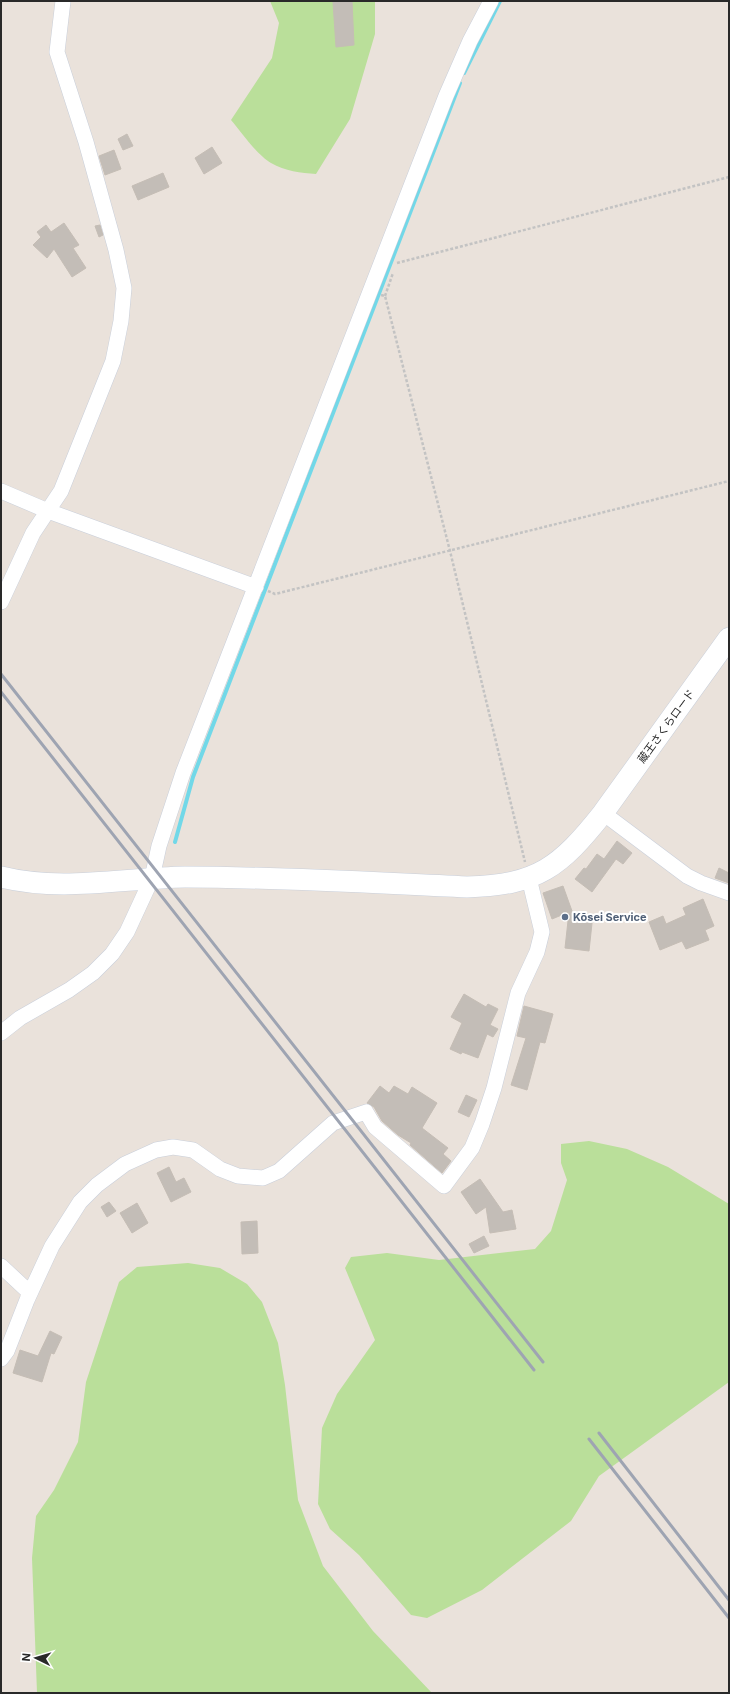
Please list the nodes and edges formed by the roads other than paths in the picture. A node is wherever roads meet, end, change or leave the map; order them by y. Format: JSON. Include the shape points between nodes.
{"nodes":[{"id":1,"x":63,"y":1,"type":"edge"},
{"id":2,"x":491,"y":1,"type":"edge"},
{"id":3,"x":1,"y":491,"type":"edge"},
{"id":4,"x":48,"y":510,"type":"junction"},
{"id":5,"x":263,"y":589,"type":"junction"},
{"id":6,"x":1,"y":602,"type":"edge"},
{"id":7,"x":729,"y":638,"type":"edge"},
{"id":8,"x":603,"y":813,"type":"junction"},
{"id":9,"x":1,"y":877,"type":"edge"},
{"id":10,"x":152,"y":878,"type":"junction"},
{"id":11,"x":529,"y":878,"type":"junction"},
{"id":12,"x":729,"y":893,"type":"edge"},
{"id":13,"x":1,"y":1033,"type":"edge"},
{"id":14,"x":1,"y":1266,"type":"edge"},
{"id":15,"x":30,"y":1293,"type":"junction"},
{"id":16,"x":1,"y":1359,"type":"edge"}],
"edges":[{"from":1,"to":4,"type":"street","via":[[57,52],[86,142],[124,288],[121,321],[112,361],[60,491]]},
{"from":2,"to":5,"type":"street","via":[[446,96]]},
{"from":3,"to":4,"type":"street"},
{"from":4,"to":5,"type":"street"},
{"from":4,"to":6,"type":"street","via":[[33,533]]},
{"from":5,"to":10,"type":"street","via":[[184,773],[159,846]]},
{"from":7,"to":8,"type":"street","name":"蔵王さくらロード"},
{"from":8,"to":11,"type":"street","name":"蔵王さくらロード","via":[[567,855],[548,869]]},
{"from":8,"to":12,"type":"street","via":[[687,876]]},
{"from":9,"to":10,"type":"street","name":"蔵王さくらロード","via":[[40,884]]},
{"from":10,"to":11,"type":"street","name":"蔵王さくらロード","via":[[221,877],[488,887]]},
{"from":10,"to":13,"type":"street","via":[[127,932],[112,954],[69,990],[20,1018]]},
{"from":11,"to":15,"type":"street","via":[[542,932],[537,952],[518,993],[494,1088],[482,1124],[472,1148],[444,1186],[375,1127],[366,1112],[332,1123],[279,1171],[263,1178],[238,1176],[220,1169],[193,1150],[173,1147],[156,1150],[125,1164],[97,1185],[80,1202],[52,1246]]},
{"from":14,"to":15,"type":"street"},
{"from":15,"to":16,"type":"street","via":[[7,1351]]}]}
